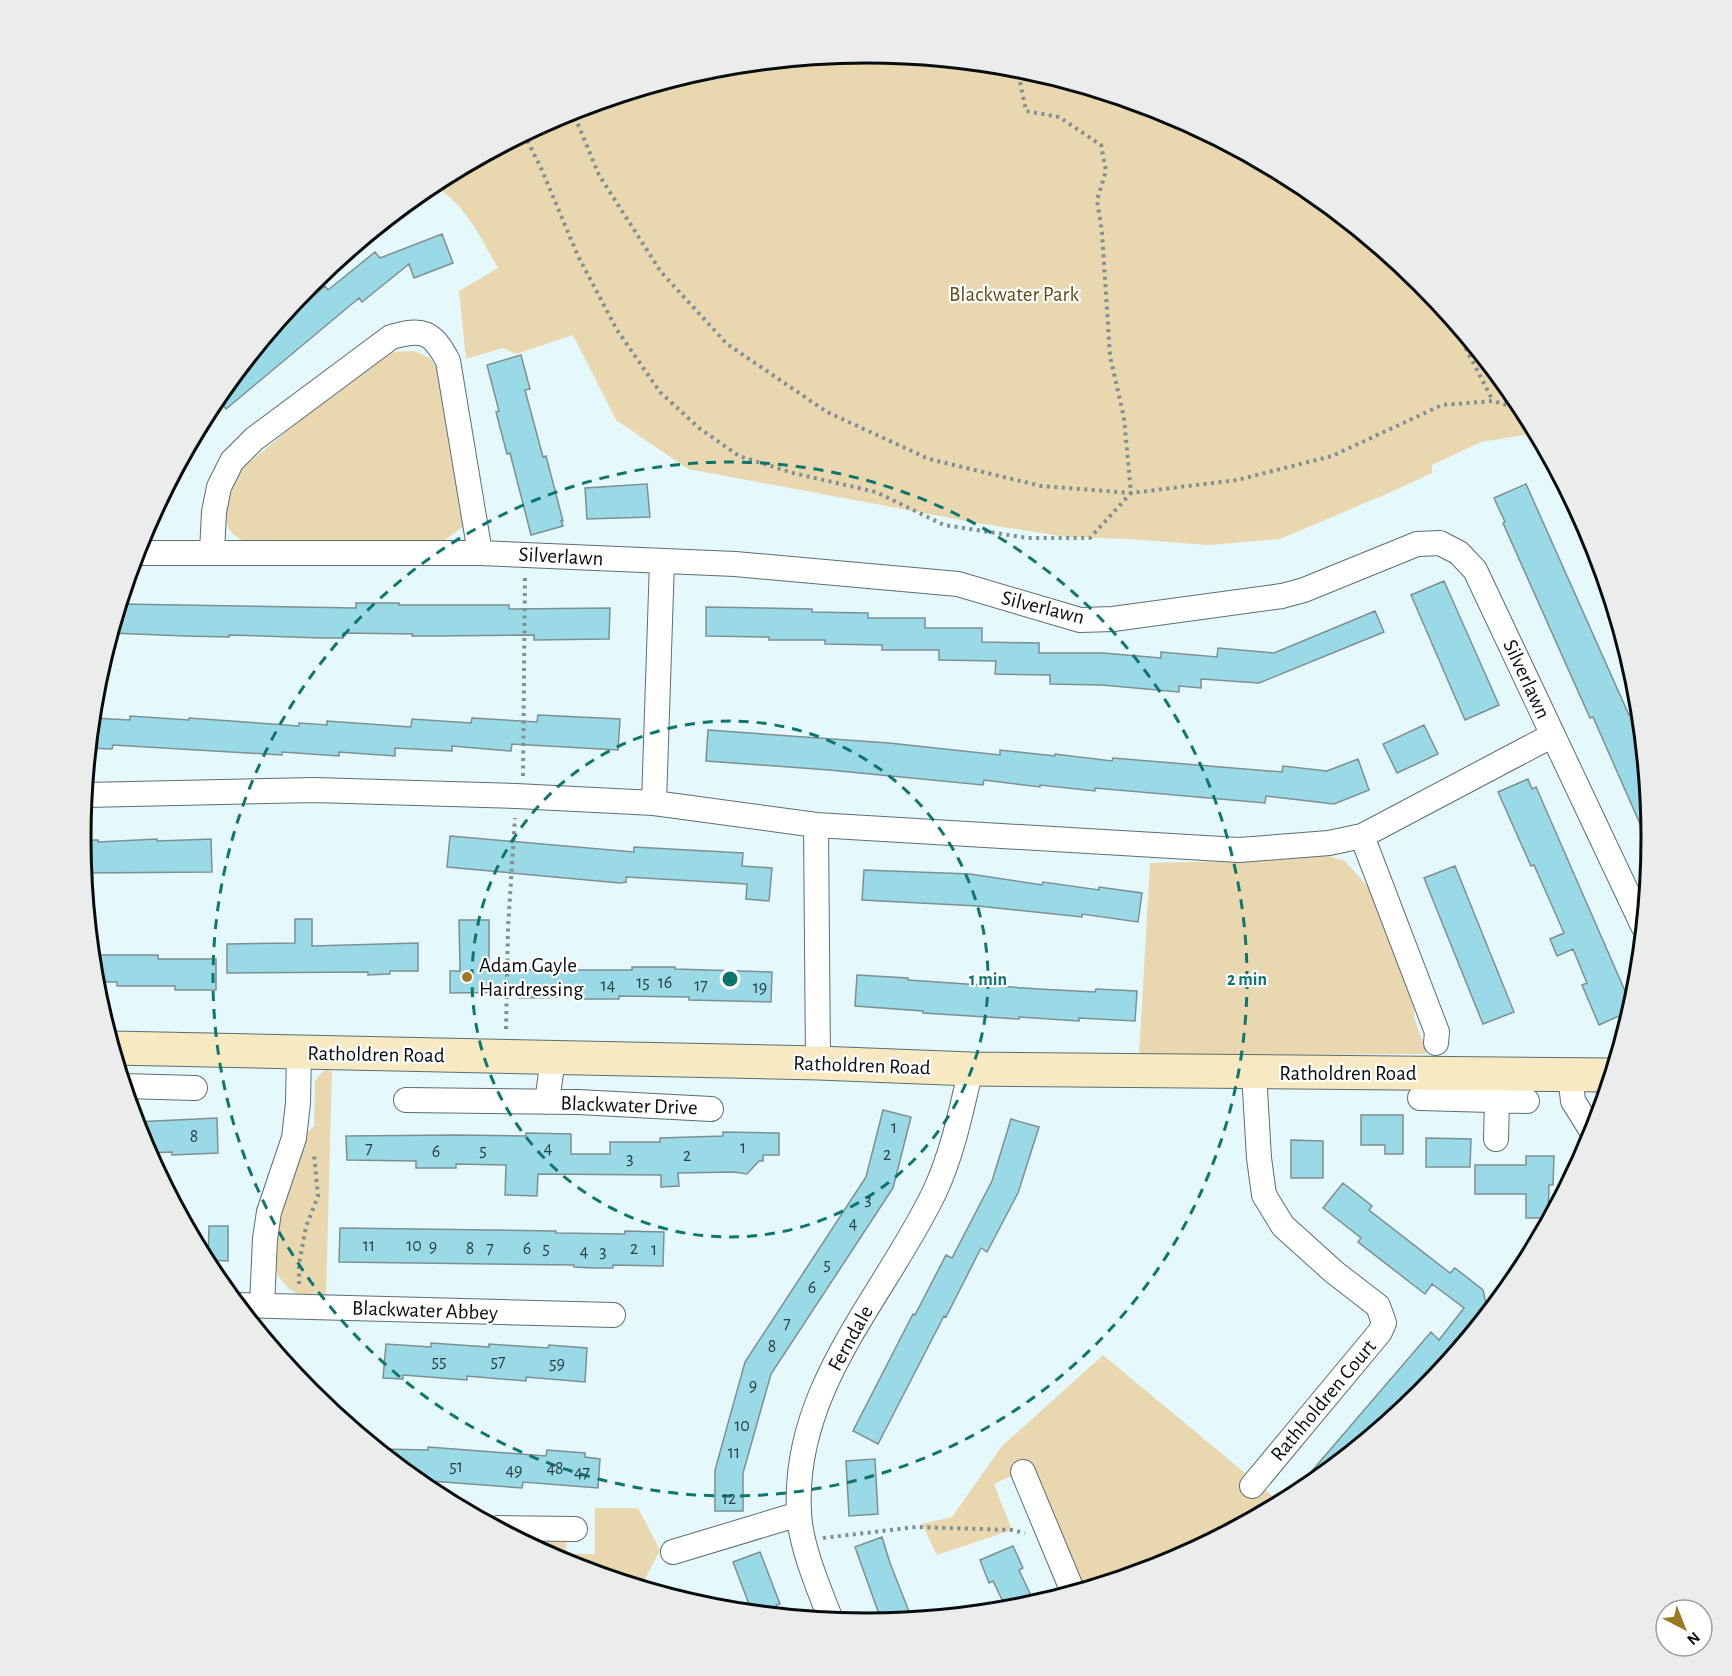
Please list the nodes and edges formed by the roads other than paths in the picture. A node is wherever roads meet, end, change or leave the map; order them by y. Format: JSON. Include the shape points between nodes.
{"nodes":[{"id":1,"x":212,"y":552,"type":"junction"},
{"id":2,"x":146,"y":553,"type":"edge"},
{"id":3,"x":480,"y":553,"type":"junction"},
{"id":4,"x":662,"y":561,"type":"junction"},
{"id":5,"x":1553,"y":735,"type":"junction"},
{"id":6,"x":93,"y":795,"type":"edge"},
{"id":7,"x":654,"y":803,"type":"junction"},
{"id":8,"x":816,"y":825,"type":"junction"},
{"id":9,"x":1362,"y":836,"type":"junction"},
{"id":10,"x":1637,"y":913,"type":"edge"},
{"id":11,"x":1436,"y":1043,"type":"dead end"},
{"id":12,"x":120,"y":1048,"type":"edge"},
{"id":13,"x":298,"y":1052,"type":"junction"},
{"id":14,"x":553,"y":1058,"type":"junction"},
{"id":15,"x":818,"y":1064,"type":"junction"},
{"id":16,"x":971,"y":1069,"type":"junction"},
{"id":17,"x":1254,"y":1073,"type":"junction"},
{"id":18,"x":1569,"y":1075,"type":"junction"},
{"id":19,"x":1604,"y":1075,"type":"edge"},
{"id":20,"x":132,"y":1086,"type":"edge"},
{"id":21,"x":1458,"y":1086,"type":"junction"},
{"id":22,"x":195,"y":1088,"type":"dead end"},
{"id":23,"x":1420,"y":1098,"type":"dead end"},
{"id":24,"x":405,"y":1100,"type":"dead end"},
{"id":25,"x":1497,"y":1100,"type":"junction"},
{"id":26,"x":1527,"y":1101,"type":"dead end"},
{"id":27,"x":547,"y":1102,"type":"junction"},
{"id":28,"x":711,"y":1109,"type":"dead end"},
{"id":29,"x":1587,"y":1123,"type":"edge"},
{"id":30,"x":1496,"y":1139,"type":"dead end"},
{"id":31,"x":247,"y":1305,"type":"edge"},
{"id":32,"x":262,"y":1305,"type":"junction"},
{"id":33,"x":613,"y":1315,"type":"dead end"},
{"id":34,"x":1023,"y":1472,"type":"dead end"},
{"id":35,"x":1252,"y":1486,"type":"dead end"},
{"id":36,"x":799,"y":1514,"type":"junction"},
{"id":37,"x":514,"y":1528,"type":"edge"},
{"id":38,"x":575,"y":1529,"type":"dead end"},
{"id":39,"x":673,"y":1552,"type":"dead end"},
{"id":40,"x":1070,"y":1586,"type":"edge"},
{"id":41,"x":828,"y":1612,"type":"edge"}],
"edges":[{"from":1,"to":2,"type":"street","name":"Silverlawn"},
{"from":1,"to":3,"type":"street","name":"Silverlawn"},
{"from":1,"to":3,"type":"street","via":[[219,488],[232,461],[254,439],[390,337],[407,332],[426,333],[439,344],[448,361]]},
{"from":3,"to":4,"type":"street","name":"Silverlawn"},
{"from":4,"to":5,"type":"street","name":"Silverlawn","via":[[958,584],[1080,620],[1102,620],[1282,596],[1417,544],[1440,543],[1459,553],[1475,570]]},
{"from":4,"to":7,"type":"street"},
{"from":5,"to":9,"type":"street","name":"Silverlawn"},
{"from":5,"to":10,"type":"street","name":"Silverlawn"},
{"from":6,"to":7,"type":"street","name":"Silverlawn","via":[[314,790]]},
{"from":7,"to":8,"type":"street","name":"Silverlawn"},
{"from":8,"to":9,"type":"street","name":"Silverlawn","via":[[1239,850],[1329,843]]},
{"from":8,"to":15,"type":"street"},
{"from":9,"to":11,"type":"street","via":[[1437,1032]]},
{"from":12,"to":13,"type":"street","name":"Ratholdren Road"},
{"from":13,"to":14,"type":"street","name":"Ratholdren Road"},
{"from":13,"to":32,"type":"street","via":[[294,1138],[269,1212]]},
{"from":14,"to":15,"type":"street","name":"Ratholdren Road"},
{"from":14,"to":27,"type":"street","name":"Blackwater Drive"},
{"from":15,"to":16,"type":"street","name":"Ratholdren Road"},
{"from":16,"to":17,"type":"street","name":"Ratholdren Road"},
{"from":16,"to":36,"type":"street","name":"Ferndale","via":[[954,1141],[934,1191],[817,1399],[804,1447]]},
{"from":17,"to":21,"type":"street","name":"Ratholdren Road"},
{"from":17,"to":35,"type":"street","name":"Rathholdren Court","via":[[1264,1195],[1283,1226],[1378,1306],[1384,1323]]},
{"from":18,"to":19,"type":"street","name":"Ratholdren Road"},
{"from":18,"to":21,"type":"street","name":"Ratholdren Road"},
{"from":18,"to":29,"type":"street","via":[[1573,1101]]},
{"from":20,"to":22,"type":"street"},
{"from":21,"to":23,"type":"street"},
{"from":21,"to":25,"type":"street"},
{"from":24,"to":27,"type":"street","name":"Blackwater Drive"},
{"from":25,"to":26,"type":"street"},
{"from":25,"to":30,"type":"street"},
{"from":27,"to":28,"type":"street","name":"Blackwater Drive"},
{"from":31,"to":32,"type":"street","name":"Blackwater Abbey"},
{"from":32,"to":33,"type":"street","name":"Blackwater Abbey"},
{"from":34,"to":40,"type":"street"},
{"from":36,"to":39,"type":"street"},
{"from":36,"to":41,"type":"street","name":"Ferndale","via":[[811,1567]]},
{"from":37,"to":38,"type":"street"}]}
